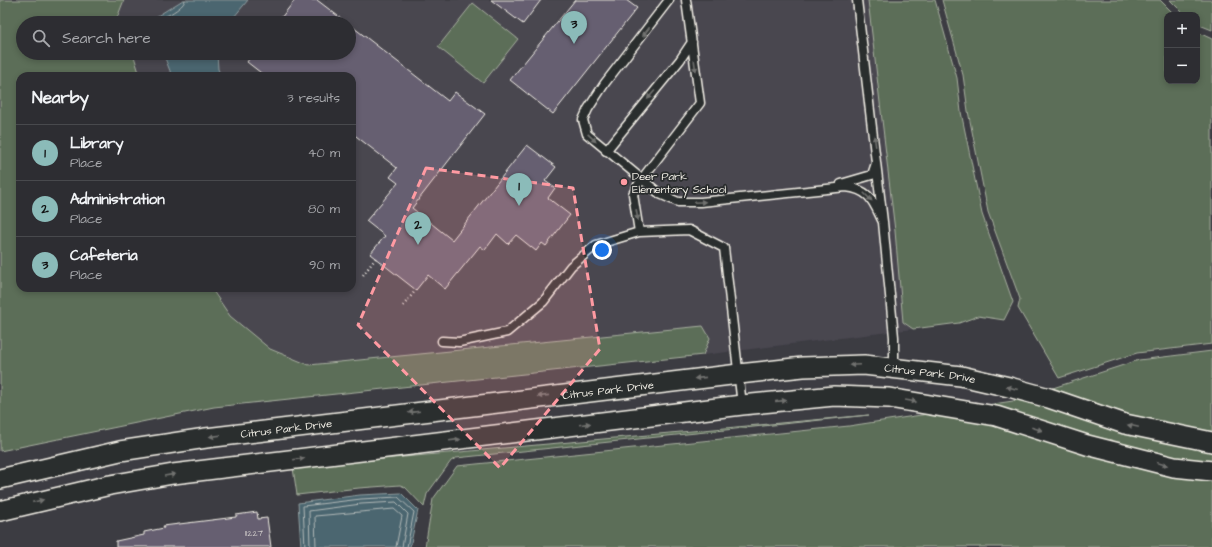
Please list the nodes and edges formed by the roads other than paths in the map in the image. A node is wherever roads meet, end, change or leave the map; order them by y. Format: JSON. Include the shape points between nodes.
{"nodes":[{"id":1,"x":669,"y":0,"type":"edge"},
{"id":2,"x":686,"y":0,"type":"edge"},
{"id":3,"x":857,"y":0,"type":"edge"},
{"id":4,"x":692,"y":42,"type":"junction"},
{"id":5,"x":606,"y":151,"type":"junction"},
{"id":6,"x":877,"y":160,"type":"junction"},
{"id":7,"x":641,"y":180,"type":"junction"},
{"id":8,"x":819,"y":190,"type":"junction"},
{"id":9,"x":883,"y":222,"type":"junction"},
{"id":10,"x":639,"y":232,"type":"junction"},
{"id":11,"x":442,"y":341,"type":"dead end"},
{"id":12,"x":894,"y":367,"type":"junction"},
{"id":13,"x":739,"y":374,"type":"junction"},
{"id":14,"x":742,"y":405,"type":"junction"},
{"id":15,"x":1212,"y":442,"type":"edge"},
{"id":16,"x":1212,"y":471,"type":"edge"},
{"id":17,"x":0,"y":479,"type":"edge"},
{"id":18,"x":0,"y":511,"type":"edge"}],
"edges":[{"from":1,"to":5,"type":"lane","one_way":true,"via":[[588,109],[584,120],[587,134]]},
{"from":2,"to":4,"type":"lane"},
{"from":6,"to":3,"type":"lane","one_way":true},
{"from":4,"to":5,"type":"lane","one_way":true},
{"from":4,"to":7,"type":"lane","one_way":true,"via":[[700,103]]},
{"from":5,"to":7,"type":"lane"},
{"from":6,"to":8,"type":"lane","via":[[872,175]]},
{"from":6,"to":9,"type":"lane"},
{"from":7,"to":8,"type":"lane","one_way":true,"via":[[660,194],[678,202]]},
{"from":7,"to":10,"type":"lane","one_way":true,"via":[[633,194]]},
{"from":8,"to":9,"type":"lane","one_way":true,"via":[[858,188],[870,197]]},
{"from":9,"to":12,"type":"lane","via":[[894,337]]},
{"from":10,"to":11,"type":"lane","via":[[596,245],[571,266],[543,302],[507,332],[459,342]]},
{"from":10,"to":13,"type":"lane","via":[[689,230],[724,248]]},
{"from":12,"to":13,"type":"street","name":"Citrus Park Drive","one_way":true,"via":[[803,367]]},
{"from":15,"to":12,"type":"street","name":"Citrus Park Drive","one_way":true,"via":[[1125,424],[1009,387],[961,376]]},
{"from":13,"to":14,"type":"lane"},
{"from":13,"to":17,"type":"street","name":"Citrus Park Drive","one_way":true,"via":[[206,438],[120,451]]},
{"from":14,"to":16,"type":"street","one_way":true,"via":[[834,396],[889,398],[996,416],[1087,445],[1174,467]]},
{"from":18,"to":14,"type":"street","one_way":true,"via":[[110,485],[173,474]]}]}
